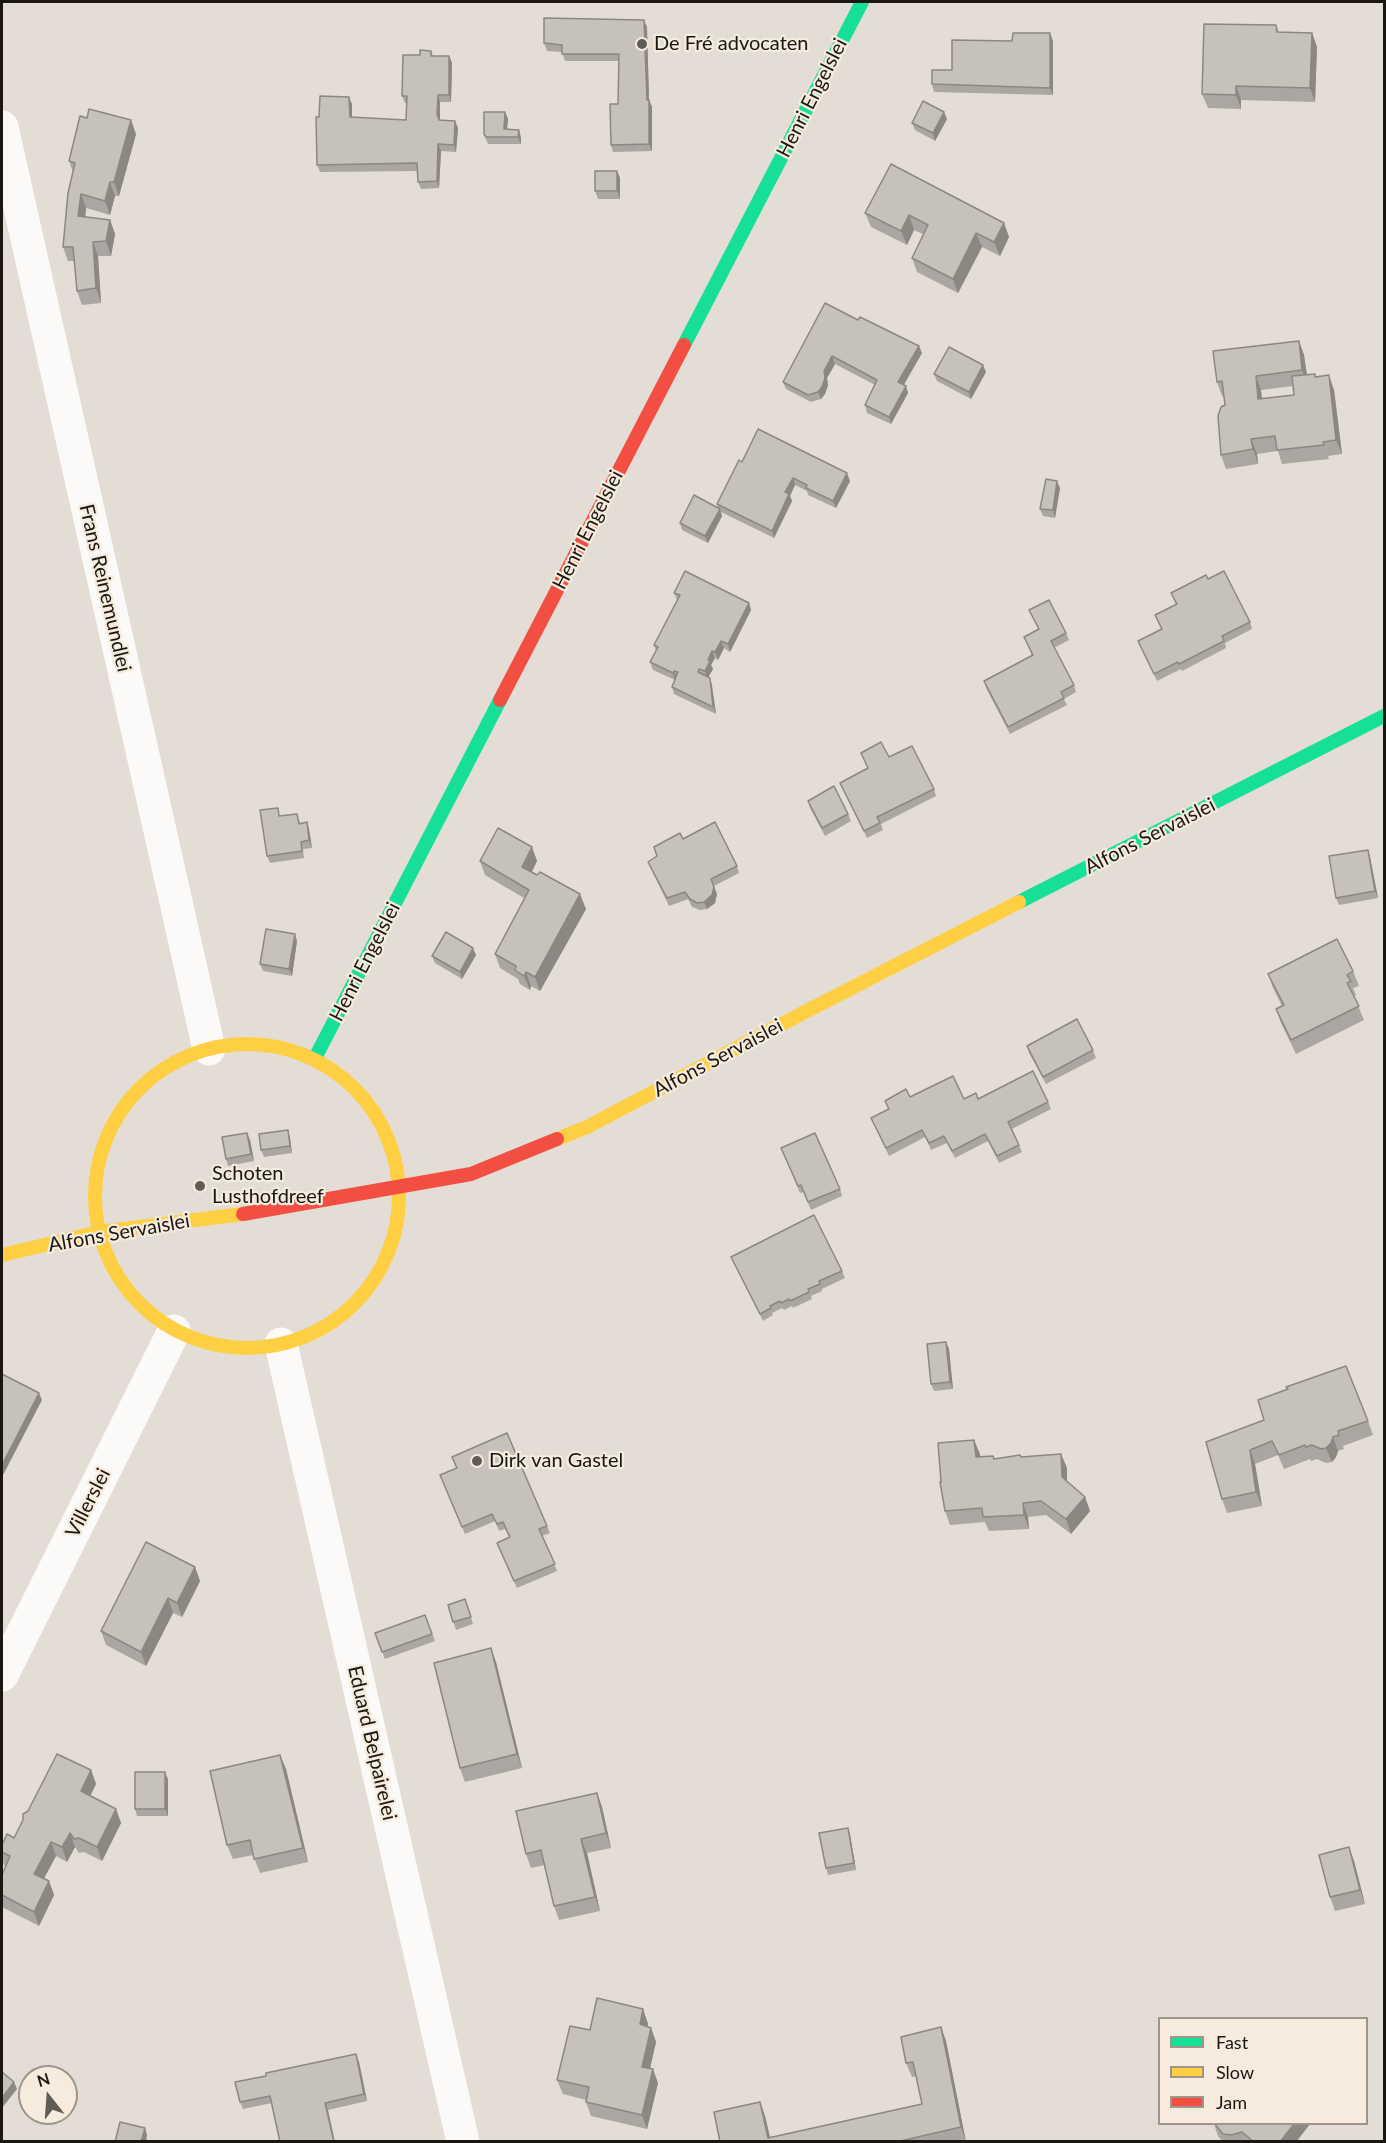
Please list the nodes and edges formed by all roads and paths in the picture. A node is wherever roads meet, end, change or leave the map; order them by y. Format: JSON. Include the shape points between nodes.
{"nodes":[{"id":1,"x":862,"y":2,"type":"edge"},
{"id":2,"x":2,"y":127,"type":"edge"},
{"id":3,"x":1384,"y":716,"type":"edge"},
{"id":4,"x":209,"y":1049,"type":"junction"},
{"id":5,"x":315,"y":1058,"type":"junction"},
{"id":6,"x":399,"y":1187,"type":"junction"},
{"id":7,"x":99,"y":1232,"type":"junction"},
{"id":8,"x":2,"y":1255,"type":"edge"},
{"id":9,"x":174,"y":1331,"type":"junction"},
{"id":10,"x":281,"y":1344,"type":"junction"},
{"id":11,"x":2,"y":1675,"type":"edge"},
{"id":12,"x":463,"y":2142,"type":"edge"}],
"edges":[{"from":1,"to":5,"type":"street","name":"Henri Engelslei"},
{"from":2,"to":4,"type":"street","name":"Frans Reinemundlei"},
{"from":3,"to":6,"type":"street","name":"Alfons Servaislei","via":[[587,1127],[471,1174]]},
{"from":4,"to":5,"type":"street","via":[[265,1045]]},
{"from":4,"to":7,"type":"street","via":[[173,1064],[141,1087],[116,1118],[100,1154],[94,1193]]},
{"from":5,"to":6,"type":"street","via":[[345,1078],[367,1101],[384,1128],[395,1158]]},
{"from":6,"to":7,"type":"street","name":"Alfons Servaislei","via":[[264,1211]]},
{"from":6,"to":10,"type":"street","via":[[397,1225],[387,1258],[369,1288],[344,1314],[315,1333]]},
{"from":7,"to":8,"type":"street","name":"Alfons Servaislei"},
{"from":7,"to":9,"type":"street","via":[[114,1270],[138,1303]]},
{"from":9,"to":10,"type":"street","via":[[224,1346],[253,1348]]},
{"from":9,"to":11,"type":"street","name":"Villerslei"},
{"from":10,"to":12,"type":"street","name":"Eduard Belpairelei"}]}
